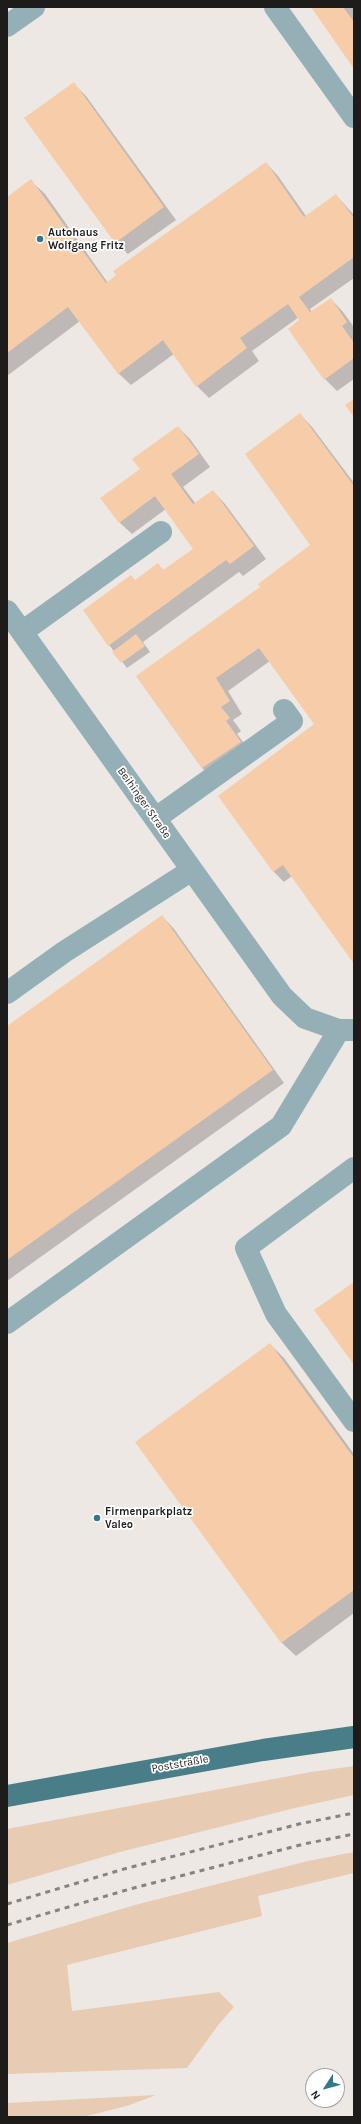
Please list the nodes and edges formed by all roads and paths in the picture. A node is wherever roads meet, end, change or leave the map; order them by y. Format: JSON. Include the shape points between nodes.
{"nodes":[{"id":1,"x":34,"y":7,"type":"edge"},
{"id":2,"x":275,"y":7,"type":"edge"},
{"id":3,"x":7,"y":26,"type":"edge"},
{"id":4,"x":354,"y":117,"type":"edge"},
{"id":5,"x":161,"y":532,"type":"dead end"},
{"id":6,"x":7,"y":611,"type":"edge"},
{"id":7,"x":22,"y":632,"type":"junction"},
{"id":8,"x":284,"y":710,"type":"dead end"},
{"id":9,"x":156,"y":818,"type":"junction"},
{"id":10,"x":192,"y":870,"type":"junction"},
{"id":11,"x":7,"y":993,"type":"edge"},
{"id":12,"x":346,"y":1030,"type":"edge"},
{"id":13,"x":354,"y":1168,"type":"edge"},
{"id":14,"x":7,"y":1323,"type":"edge"},
{"id":15,"x":354,"y":1422,"type":"edge"},
{"id":16,"x":354,"y":1737,"type":"edge"},
{"id":17,"x":7,"y":1796,"type":"edge"}],
"edges":[{"from":1,"to":3,"type":"street"},
{"from":2,"to":4,"type":"street"},
{"from":5,"to":7,"type":"street"},
{"from":6,"to":7,"type":"street","name":"Beihinger Straße"},
{"from":7,"to":9,"type":"street","name":"Beihinger Straße"},
{"from":8,"to":9,"type":"street","via":[[292,721]]},
{"from":9,"to":10,"type":"street","name":"Beihinger Straße"},
{"from":10,"to":11,"type":"street","via":[[64,952]]},
{"from":10,"to":12,"type":"street","name":"Beihinger Straße","via":[[282,996],[305,1018]]},
{"from":12,"to":14,"type":"street","via":[[281,1126]]},
{"from":13,"to":15,"type":"street","via":[[246,1248],[276,1314]]},
{"from":16,"to":17,"type":"main road","name":"Poststräßle","via":[[255,1751]]}]}
